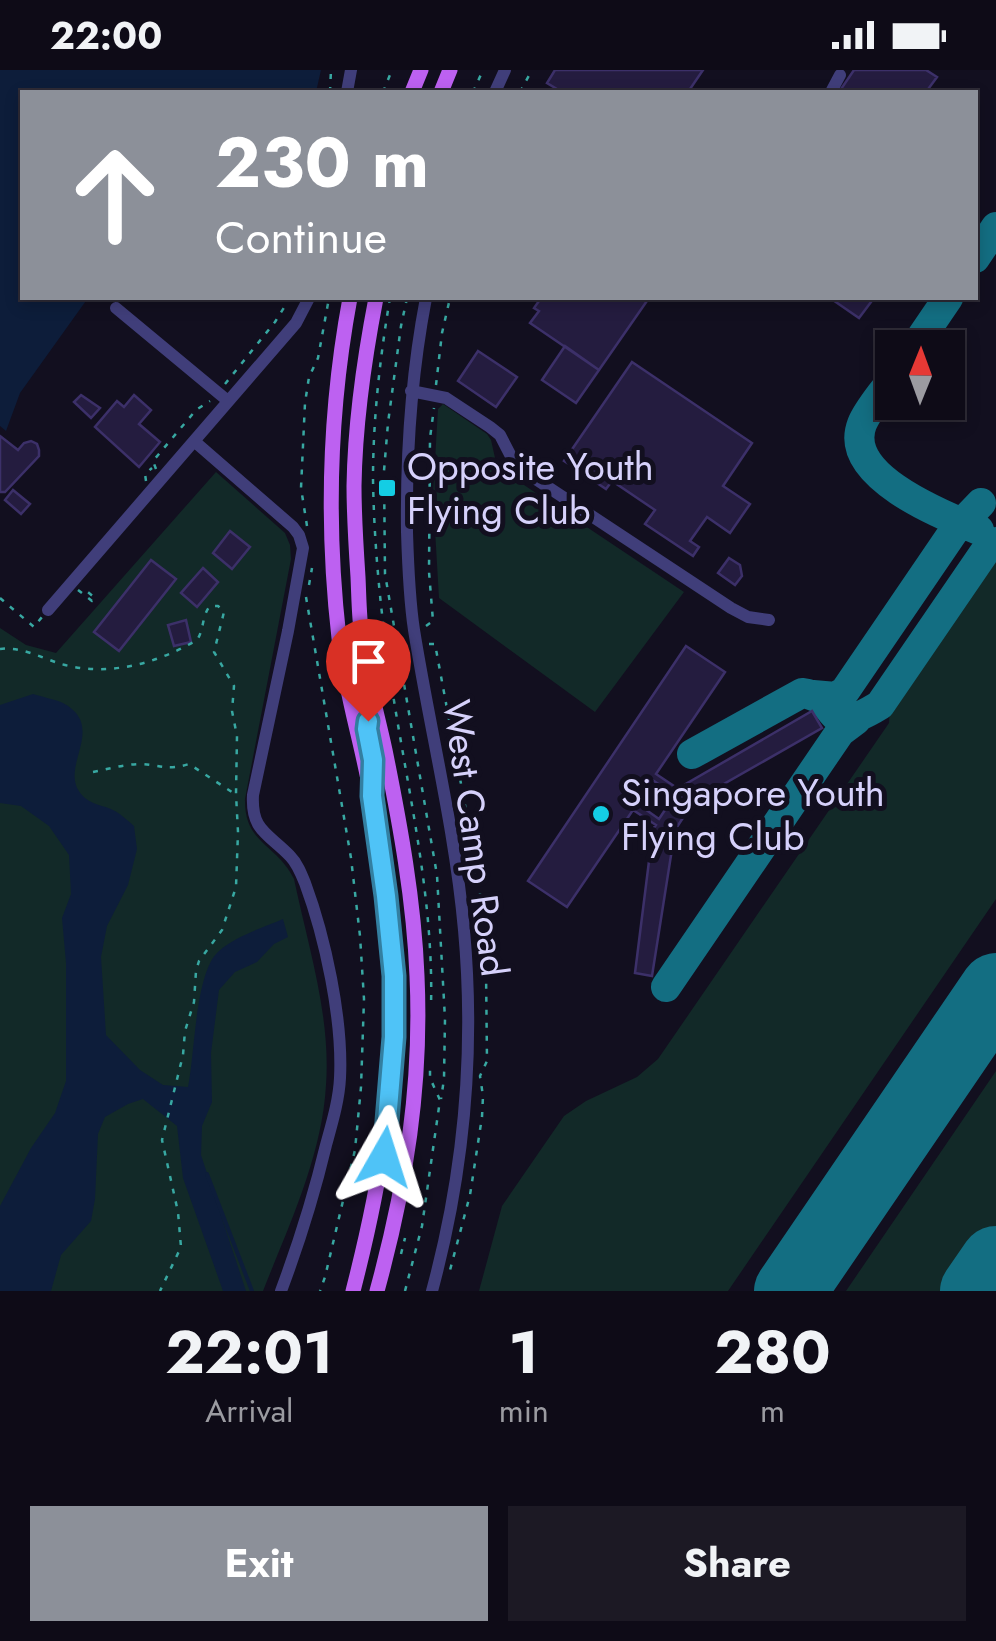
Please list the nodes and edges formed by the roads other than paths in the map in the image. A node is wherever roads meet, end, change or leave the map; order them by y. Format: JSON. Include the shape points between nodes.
{"nodes":[{"id":1,"x":840,"y":75,"type":"dead end"},
{"id":2,"x":831,"y":90,"type":"edge"},
{"id":3,"x":309,"y":300,"type":"edge"},
{"id":4,"x":350,"y":300,"type":"edge"},
{"id":5,"x":376,"y":300,"type":"edge"},
{"id":6,"x":426,"y":300,"type":"edge"},
{"id":7,"x":116,"y":308,"type":"dead end"},
{"id":8,"x":411,"y":392,"type":"junction"},
{"id":9,"x":228,"y":401,"type":"junction"},
{"id":10,"x":194,"y":442,"type":"junction"},
{"id":11,"x":48,"y":610,"type":"road end"},
{"id":12,"x":769,"y":620,"type":"dead end"},
{"id":13,"x":378,"y":718,"type":"junction"},
{"id":14,"x":372,"y":796,"type":"junction"},
{"id":15,"x":281,"y":1291,"type":"edge"},
{"id":16,"x":353,"y":1291,"type":"edge"},
{"id":17,"x":377,"y":1291,"type":"edge"},
{"id":18,"x":432,"y":1291,"type":"edge"}],
"edges":[{"from":1,"to":2,"type":"street"},
{"from":3,"to":9,"type":"street"},
{"from":4,"to":14,"type":"main road","via":[[332,432],[331,540],[340,642]]},
{"from":5,"to":13,"type":"main road","via":[[354,486],[362,639]]},
{"from":6,"to":8,"type":"street","name":"West Camp Road"},
{"from":7,"to":9,"type":"street"},
{"from":8,"to":12,"type":"street","via":[[446,398],[476,417],[500,435],[516,466],[731,608]]},
{"from":8,"to":18,"type":"street","name":"West Camp Road","via":[[410,592],[456,855],[470,1022],[466,1108]]},
{"from":9,"to":10,"type":"street"},
{"from":10,"to":11,"type":"street"},
{"from":10,"to":15,"type":"street","via":[[302,540],[252,812],[303,877],[336,1002],[340,1078],[321,1166]]},
{"from":13,"to":14,"type":"main road","via":[[367,725]]},
{"from":13,"to":17,"type":"main road","via":[[411,894],[418,1040],[408,1159]]},
{"from":14,"to":16,"type":"main road","via":[[390,930],[394,1037],[384,1157]]}]}
